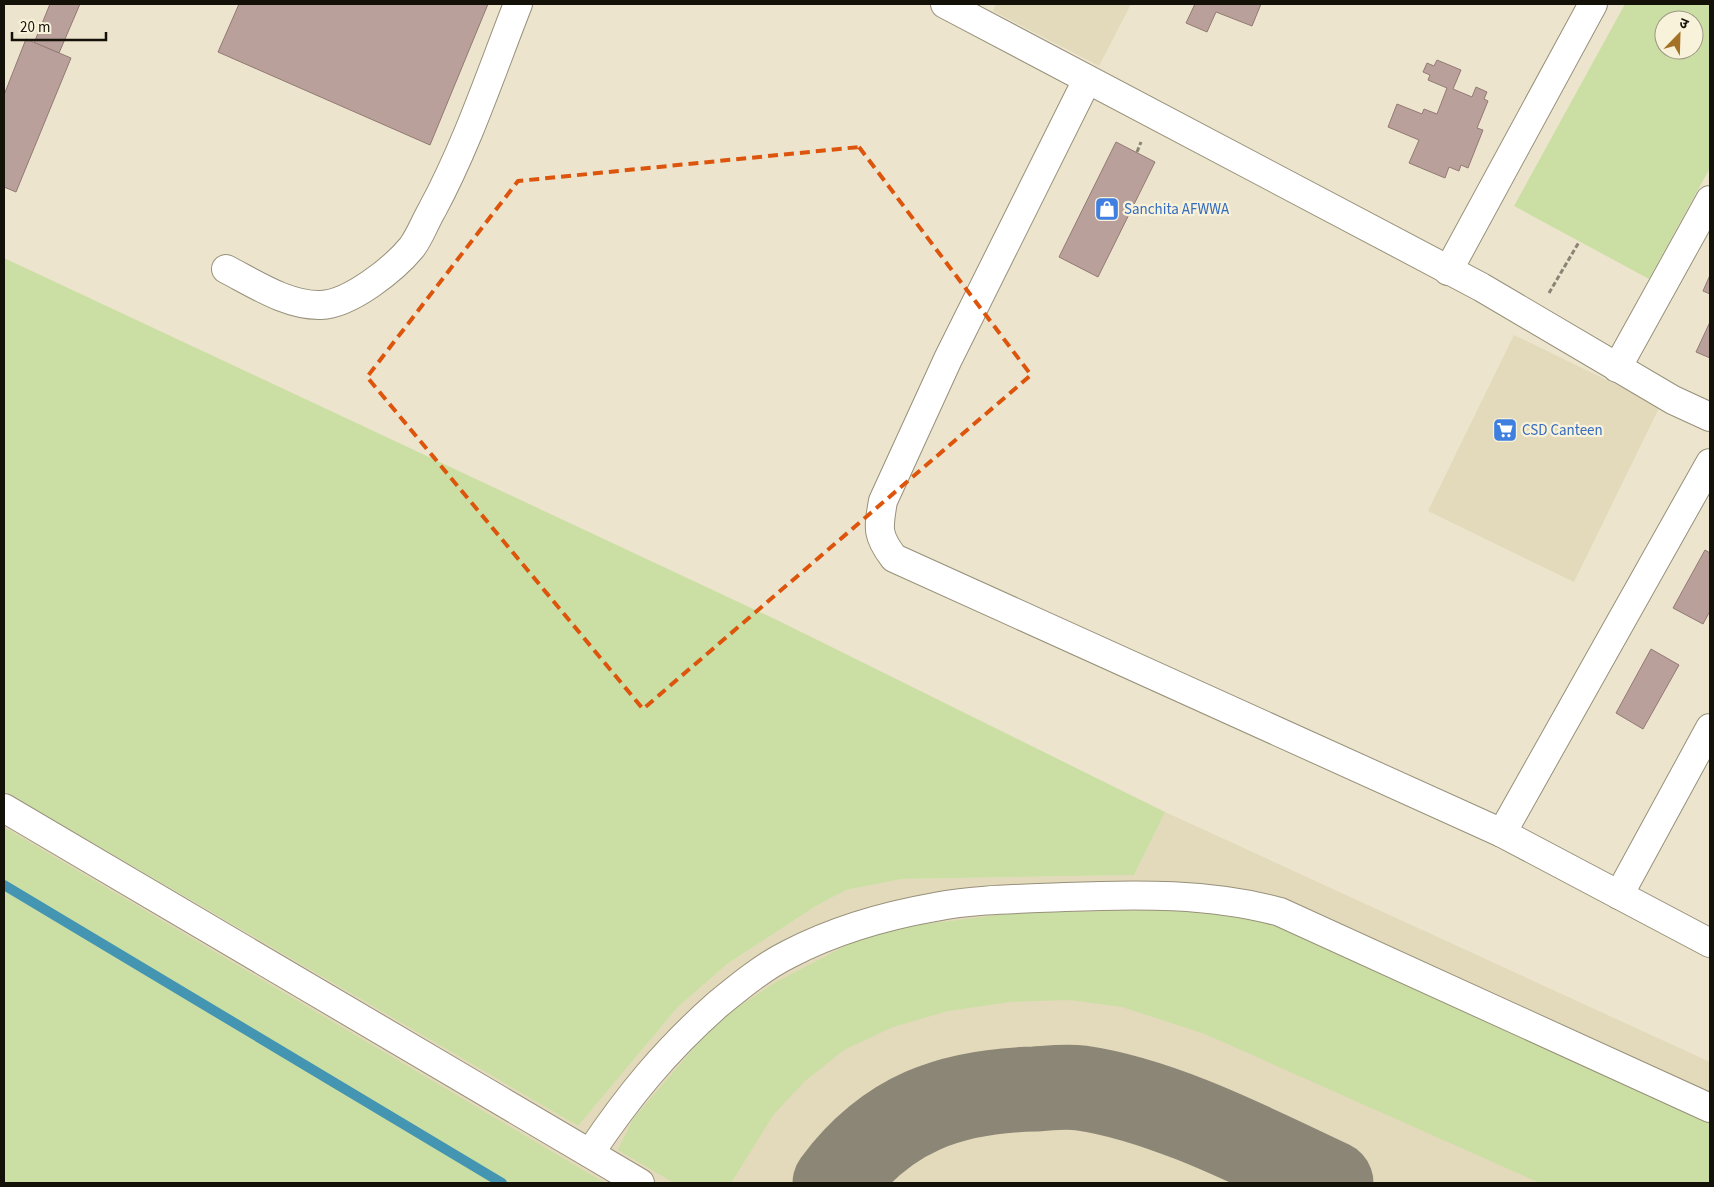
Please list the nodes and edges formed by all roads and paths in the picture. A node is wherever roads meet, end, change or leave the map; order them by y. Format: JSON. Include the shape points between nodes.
{"nodes":[{"id":1,"x":518,"y":4,"type":"edge"},
{"id":2,"x":945,"y":4,"type":"edge"},
{"id":3,"x":1593,"y":4,"type":"edge"},
{"id":4,"x":1087,"y":80,"type":"junction"},
{"id":5,"x":1710,"y":200,"type":"edge"},
{"id":6,"x":1579,"y":242,"type":"dead end"},
{"id":7,"x":226,"y":269,"type":"dead end"},
{"id":8,"x":1448,"y":271,"type":"junction"},
{"id":9,"x":1534,"y":319,"type":"junction"},
{"id":10,"x":1617,"y":368,"type":"junction"},
{"id":11,"x":1710,"y":418,"type":"edge"},
{"id":12,"x":1710,"y":463,"type":"edge"},
{"id":13,"x":1710,"y":728,"type":"edge"},
{"id":14,"x":4,"y":808,"type":"edge"},
{"id":15,"x":1502,"y":833,"type":"junction"},
{"id":16,"x":1619,"y":895,"type":"junction"},
{"id":17,"x":1710,"y":943,"type":"edge"},
{"id":18,"x":1710,"y":1108,"type":"edge"},
{"id":19,"x":590,"y":1153,"type":"junction"},
{"id":20,"x":640,"y":1183,"type":"edge"}],
"edges":[{"from":1,"to":7,"type":"street","via":[[447,181],[412,246],[387,270],[349,299],[322,305],[292,300]]},
{"from":2,"to":4,"type":"street"},
{"from":3,"to":8,"type":"street"},
{"from":4,"to":8,"type":"street"},
{"from":4,"to":15,"type":"street","via":[[948,359],[887,492],[879,526],[881,541],[894,558]]},
{"from":5,"to":10,"type":"street"},
{"from":6,"to":9,"type":"path"},
{"from":8,"to":9,"type":"street"},
{"from":9,"to":10,"type":"street"},
{"from":10,"to":11,"type":"street"},
{"from":12,"to":15,"type":"street"},
{"from":13,"to":16,"type":"street"},
{"from":14,"to":19,"type":"street"},
{"from":15,"to":16,"type":"street"},
{"from":16,"to":17,"type":"street"},
{"from":18,"to":19,"type":"street","via":[[1280,912],[1249,903],[1204,898],[1080,896],[937,906],[875,919],[787,954],[744,982],[664,1055],[637,1086]]},
{"from":19,"to":20,"type":"street"}]}
